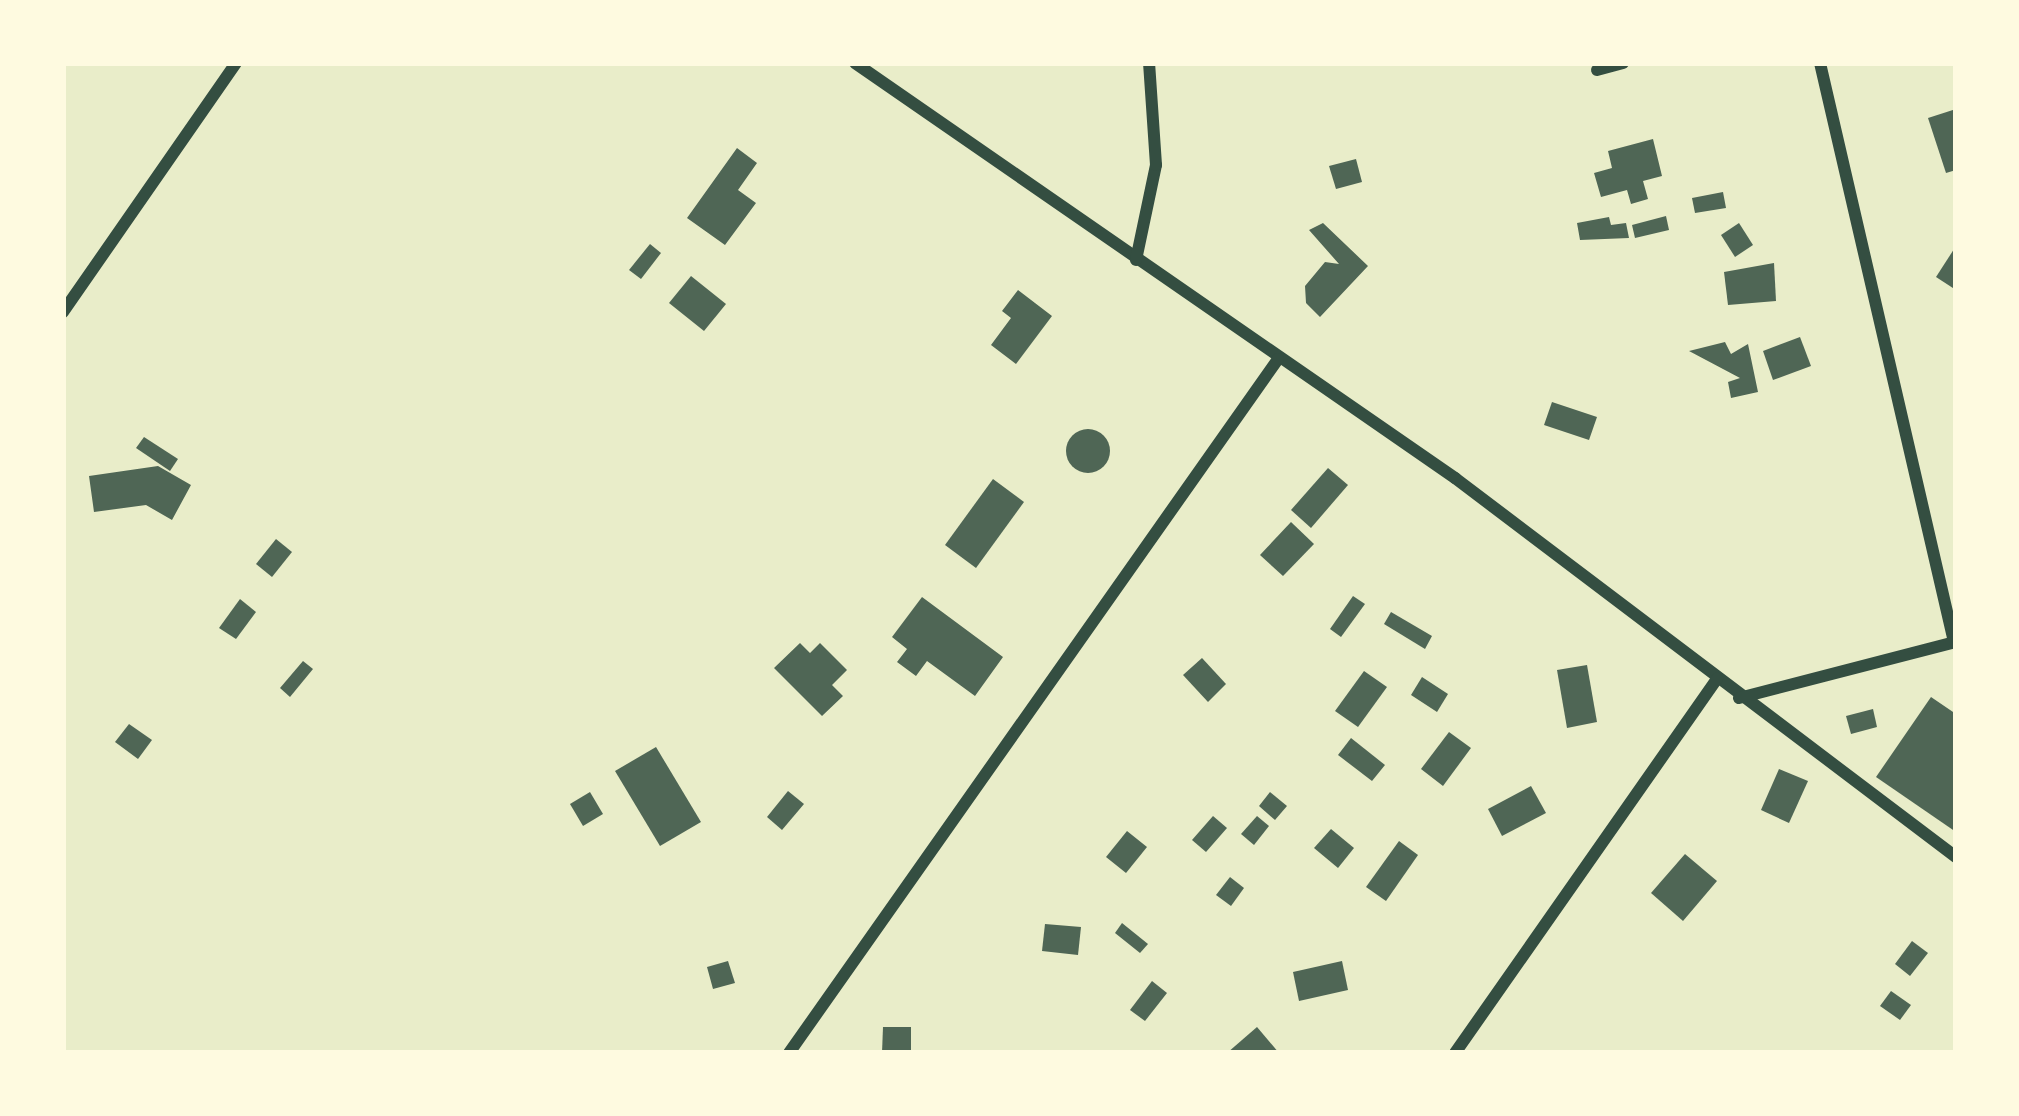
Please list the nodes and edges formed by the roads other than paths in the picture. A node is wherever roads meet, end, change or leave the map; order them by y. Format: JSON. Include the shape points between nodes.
{"nodes":[{"id":1,"x":236,"y":63,"type":"edge"},
{"id":2,"x":855,"y":63,"type":"edge"},
{"id":3,"x":1149,"y":63,"type":"edge"},
{"id":4,"x":1623,"y":63,"type":"edge"},
{"id":5,"x":1820,"y":63,"type":"edge"},
{"id":6,"x":1597,"y":70,"type":"dead end"},
{"id":7,"x":1136,"y":260,"type":"junction"},
{"id":8,"x":63,"y":311,"type":"edge"},
{"id":9,"x":1278,"y":358,"type":"junction"},
{"id":10,"x":1955,"y":642,"type":"edge"},
{"id":11,"x":1717,"y":679,"type":"junction"},
{"id":12,"x":1739,"y":698,"type":"junction"},
{"id":13,"x":1956,"y":856,"type":"edge"},
{"id":14,"x":789,"y":1053,"type":"edge"},
{"id":15,"x":1455,"y":1053,"type":"edge"}],
"edges":[{"from":1,"to":8,"type":"street"},
{"from":2,"to":7,"type":"street"},
{"from":3,"to":7,"type":"street","via":[[1156,165]]},
{"from":4,"to":6,"type":"street"},
{"from":5,"to":10,"type":"street"},
{"from":7,"to":9,"type":"street"},
{"from":9,"to":11,"type":"street","via":[[1455,478]]},
{"from":9,"to":14,"type":"street"},
{"from":10,"to":12,"type":"street"},
{"from":11,"to":12,"type":"street"},
{"from":11,"to":15,"type":"street"},
{"from":12,"to":13,"type":"street"}]}
